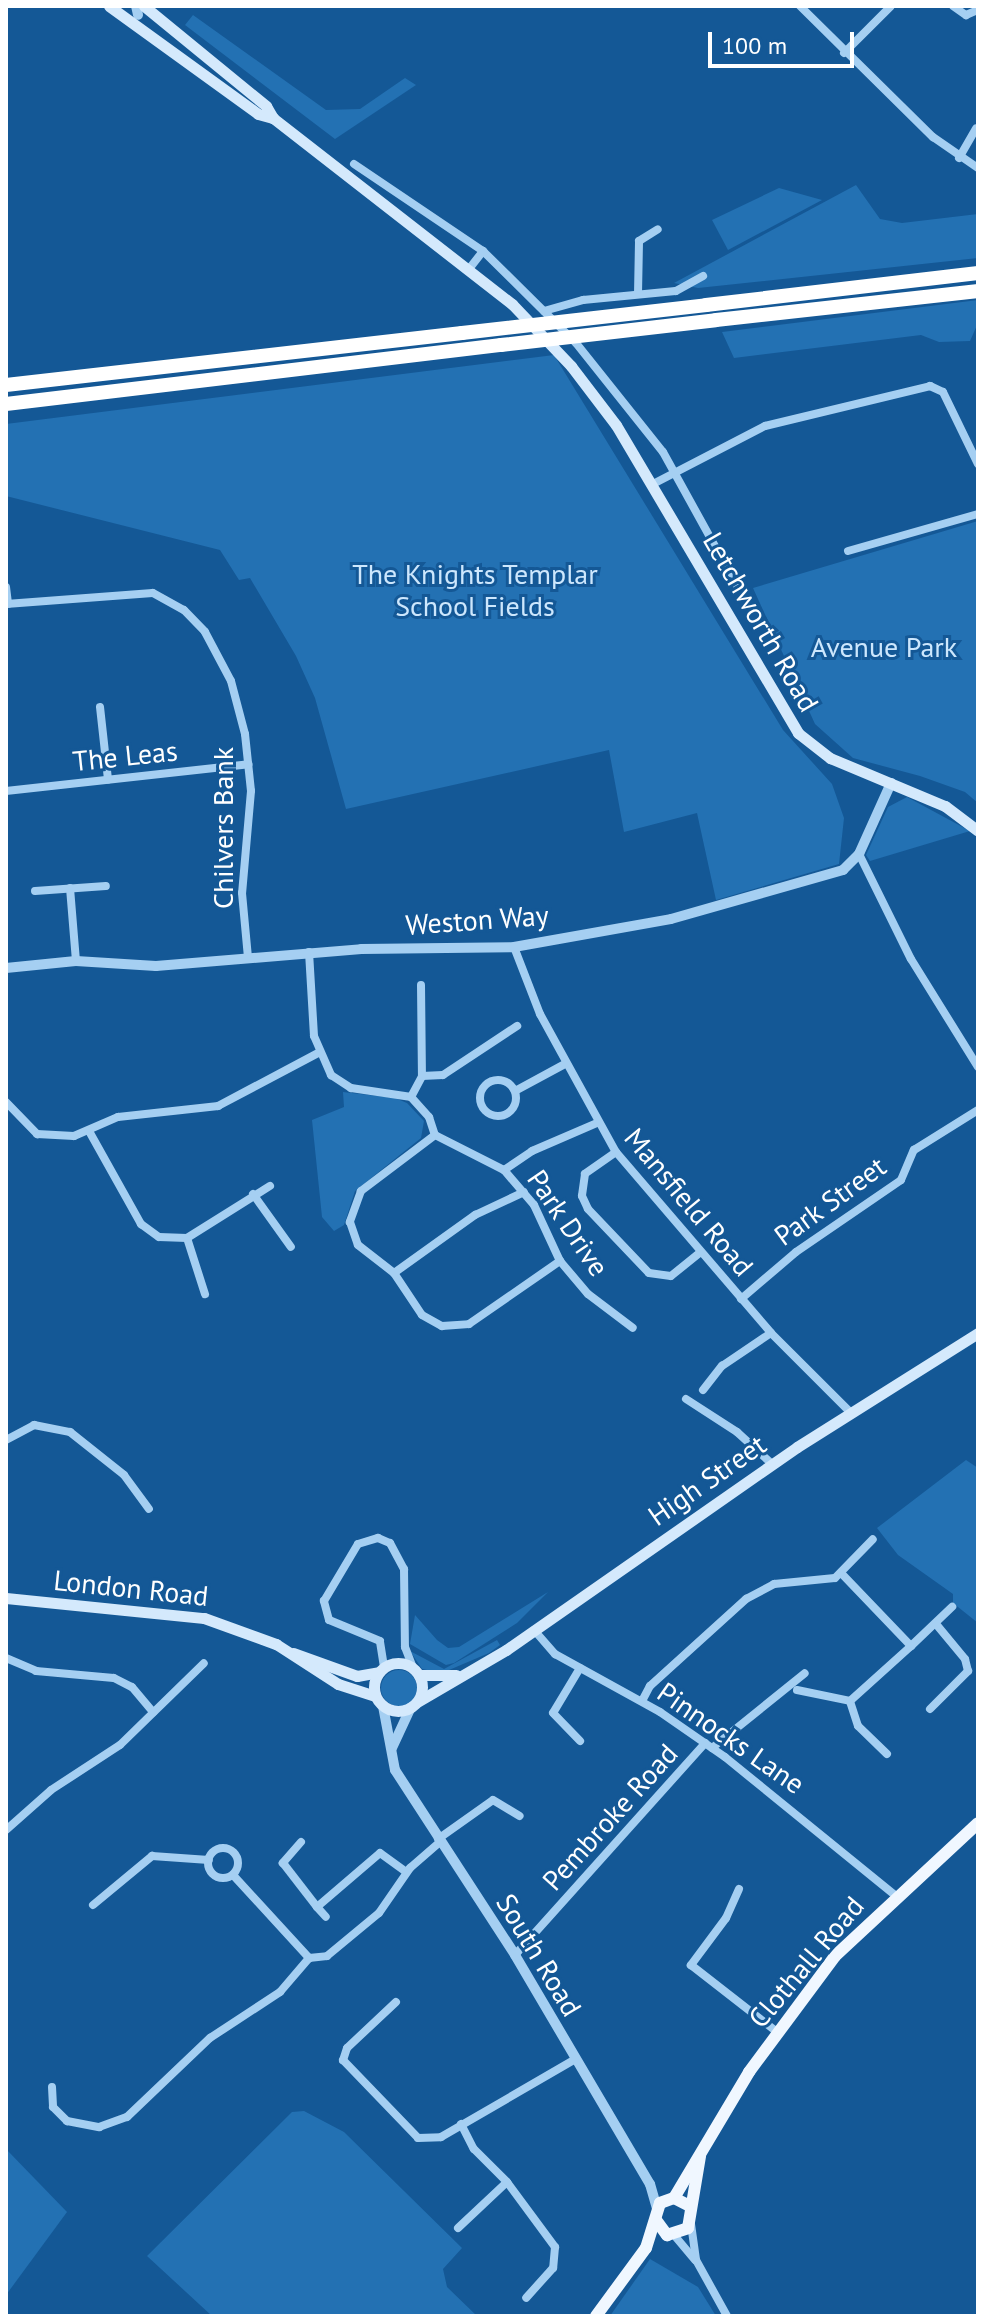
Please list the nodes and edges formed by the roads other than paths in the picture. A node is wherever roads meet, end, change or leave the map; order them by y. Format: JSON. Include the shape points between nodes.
{"nodes":[{"id":1,"x":109,"y":6,"type":"edge"},
{"id":2,"x":800,"y":6,"type":"edge"},
{"id":3,"x":891,"y":6,"type":"edge"},
{"id":4,"x":953,"y":6,"type":"edge"},
{"id":5,"x":978,"y":10,"type":"edge"},
{"id":6,"x":142,"y":11,"type":"edge"},
{"id":7,"x":844,"y":53,"type":"junction"},
{"id":8,"x":273,"y":118,"type":"junction"},
{"id":9,"x":976,"y":128,"type":"dead end"},
{"id":10,"x":959,"y":158,"type":"junction"},
{"id":11,"x":354,"y":164,"type":"dead end"},
{"id":12,"x":978,"y":168,"type":"edge"},
{"id":13,"x":658,"y":229,"type":"dead end"},
{"id":14,"x":483,"y":251,"type":"junction"},
{"id":15,"x":469,"y":269,"type":"junction"},
{"id":16,"x":978,"y":273,"type":"edge"},
{"id":17,"x":703,"y":276,"type":"dead end"},
{"id":18,"x":978,"y":291,"type":"edge"},
{"id":19,"x":638,"y":294,"type":"junction"},
{"id":20,"x":544,"y":311,"type":"junction"},
{"id":21,"x":6,"y":385,"type":"edge"},
{"id":22,"x":6,"y":404,"type":"edge"},
{"id":23,"x":975,"y":450,"type":"edge"},
{"id":24,"x":978,"y":464,"type":"edge"},
{"id":25,"x":673,"y":471,"type":"junction"},
{"id":26,"x":653,"y":484,"type":"junction"},
{"id":27,"x":978,"y":514,"type":"edge"},
{"id":28,"x":848,"y":551,"type":"dead end"},
{"id":29,"x":737,"y":586,"type":"dead end"},
{"id":30,"x":6,"y":587,"type":"edge"},
{"id":31,"x":7,"y":604,"type":"edge"},
{"id":32,"x":100,"y":707,"type":"dead end"},
{"id":33,"x":249,"y":764,"type":"junction"},
{"id":34,"x":108,"y":780,"type":"junction"},
{"id":35,"x":891,"y":783,"type":"junction"},
{"id":36,"x":6,"y":791,"type":"edge"},
{"id":37,"x":978,"y":831,"type":"edge"},
{"id":38,"x":859,"y":854,"type":"junction"},
{"id":39,"x":106,"y":886,"type":"dead end"},
{"id":40,"x":70,"y":888,"type":"junction"},
{"id":41,"x":35,"y":891,"type":"dead end"},
{"id":42,"x":514,"y":947,"type":"junction"},
{"id":43,"x":309,"y":952,"type":"junction"},
{"id":44,"x":248,"y":958,"type":"junction"},
{"id":45,"x":76,"y":961,"type":"junction"},
{"id":46,"x":6,"y":968,"type":"edge"},
{"id":47,"x":421,"y":985,"type":"dead end"},
{"id":48,"x":517,"y":1026,"type":"dead end"},
{"id":49,"x":318,"y":1053,"type":"junction"},
{"id":50,"x":565,"y":1064,"type":"junction"},
{"id":51,"x":978,"y":1067,"type":"edge"},
{"id":52,"x":422,"y":1076,"type":"junction"},
{"id":53,"x":515,"y":1091,"type":"junction"},
{"id":54,"x":411,"y":1097,"type":"junction"},
{"id":55,"x":6,"y":1102,"type":"edge"},
{"id":56,"x":978,"y":1110,"type":"edge"},
{"id":57,"x":597,"y":1123,"type":"junction"},
{"id":58,"x":89,"y":1131,"type":"junction"},
{"id":59,"x":435,"y":1135,"type":"junction"},
{"id":60,"x":616,"y":1152,"type":"junction"},
{"id":61,"x":504,"y":1170,"type":"junction"},
{"id":62,"x":270,"y":1186,"type":"dead end"},
{"id":63,"x":524,"y":1192,"type":"junction"},
{"id":64,"x":253,"y":1194,"type":"junction"},
{"id":65,"x":187,"y":1238,"type":"junction"},
{"id":66,"x":291,"y":1247,"type":"dead end"},
{"id":67,"x":701,"y":1252,"type":"junction"},
{"id":68,"x":560,"y":1261,"type":"junction"},
{"id":69,"x":394,"y":1273,"type":"junction"},
{"id":70,"x":205,"y":1294,"type":"dead end"},
{"id":71,"x":741,"y":1299,"type":"junction"},
{"id":72,"x":633,"y":1328,"type":"dead end"},
{"id":73,"x":771,"y":1333,"type":"junction"},
{"id":74,"x":978,"y":1333,"type":"edge"},
{"id":75,"x":703,"y":1390,"type":"dead end"},
{"id":76,"x":686,"y":1399,"type":"dead end"},
{"id":77,"x":850,"y":1412,"type":"junction"},
{"id":78,"x":6,"y":1440,"type":"edge"},
{"id":79,"x":772,"y":1464,"type":"junction"},
{"id":80,"x":149,"y":1509,"type":"dead end"},
{"id":81,"x":873,"y":1539,"type":"dead end"},
{"id":82,"x":842,"y":1574,"type":"junction"},
{"id":83,"x":6,"y":1598,"type":"edge"},
{"id":84,"x":952,"y":1607,"type":"dead end"},
{"id":85,"x":936,"y":1624,"type":"junction"},
{"id":86,"x":534,"y":1630,"type":"junction"},
{"id":87,"x":911,"y":1646,"type":"junction"},
{"id":88,"x":6,"y":1652,"type":"edge"},
{"id":89,"x":292,"y":1653,"type":"junction"},
{"id":90,"x":6,"y":1659,"type":"edge"},
{"id":91,"x":204,"y":1663,"type":"dead end"},
{"id":92,"x":580,"y":1668,"type":"junction"},
{"id":93,"x":382,"y":1669,"type":"junction"},
{"id":94,"x":416,"y":1671,"type":"junction"},
{"id":95,"x":468,"y":1673,"type":"junction"},
{"id":96,"x":805,"y":1673,"type":"dead end"},
{"id":97,"x":797,"y":1690,"type":"dead end"},
{"id":98,"x":379,"y":1701,"type":"junction"},
{"id":99,"x":642,"y":1701,"type":"junction"},
{"id":100,"x":850,"y":1701,"type":"junction"},
{"id":101,"x":414,"y":1705,"type":"junction"},
{"id":102,"x":930,"y":1709,"type":"dead end"},
{"id":103,"x":153,"y":1712,"type":"junction"},
{"id":104,"x":580,"y":1741,"type":"dead end"},
{"id":105,"x":709,"y":1746,"type":"junction"},
{"id":106,"x":391,"y":1750,"type":"junction"},
{"id":107,"x":887,"y":1754,"type":"dead end"},
{"id":108,"x":520,"y":1816,"type":"dead end"},
{"id":109,"x":978,"y":1823,"type":"edge"},
{"id":110,"x":6,"y":1830,"type":"edge"},
{"id":111,"x":439,"y":1840,"type":"junction"},
{"id":112,"x":301,"y":1842,"type":"dead end"},
{"id":113,"x":209,"y":1860,"type":"junction"},
{"id":114,"x":406,"y":1872,"type":"junction"},
{"id":115,"x":233,"y":1875,"type":"junction"},
{"id":116,"x":739,"y":1889,"type":"dead end"},
{"id":117,"x":895,"y":1895,"type":"junction"},
{"id":118,"x":93,"y":1905,"type":"dead end"},
{"id":119,"x":317,"y":1907,"type":"junction"},
{"id":120,"x":326,"y":1917,"type":"dead end"},
{"id":121,"x":515,"y":1955,"type":"junction"},
{"id":122,"x":309,"y":1958,"type":"junction"},
{"id":123,"x":396,"y":2002,"type":"dead end"},
{"id":124,"x":777,"y":2032,"type":"junction"},
{"id":125,"x":574,"y":2060,"type":"junction"},
{"id":126,"x":52,"y":2087,"type":"dead end"},
{"id":127,"x":461,"y":2124,"type":"junction"},
{"id":128,"x":700,"y":2156,"type":"junction"},
{"id":129,"x":507,"y":2182,"type":"junction"},
{"id":130,"x":650,"y":2184,"type":"junction"},
{"id":131,"x":672,"y":2198,"type":"junction"},
{"id":132,"x":690,"y":2206,"type":"junction"},
{"id":133,"x":657,"y":2214,"type":"junction"},
{"id":134,"x":691,"y":2223,"type":"junction"},
{"id":135,"x":458,"y":2228,"type":"dead end"},
{"id":136,"x":670,"y":2235,"type":"junction"},
{"id":137,"x":646,"y":2248,"type":"junction"},
{"id":138,"x":696,"y":2260,"type":"junction"},
{"id":139,"x":526,"y":2298,"type":"dead end"},
{"id":140,"x":596,"y":2316,"type":"edge"},
{"id":141,"x":727,"y":2316,"type":"edge"}],
"edges":[{"from":1,"to":6,"type":"main road"},
{"from":2,"to":7,"type":"street"},
{"from":3,"to":7,"type":"street"},
{"from":4,"to":5,"type":"street","via":[[966,15]]},
{"from":6,"to":8,"type":"main road","via":[[266,106]]},
{"from":6,"to":8,"type":"main road","via":[[258,114]]},
{"from":7,"to":10,"type":"street"},
{"from":8,"to":15,"type":"main road","name":"Letchworth Road"},
{"from":9,"to":10,"type":"street"},
{"from":10,"to":12,"type":"street"},
{"from":11,"to":14,"type":"street","name":"Letchworth Road"},
{"from":13,"to":19,"type":"street","via":[[639,241]]},
{"from":14,"to":15,"type":"street"},
{"from":14,"to":20,"type":"street","name":"Letchworth Road"},
{"from":15,"to":26,"type":"main road","name":"Letchworth Road","via":[[512,304],[571,366]]},
{"from":16,"to":21,"type":"highway","bridge":true},
{"from":17,"to":19,"type":"street","via":[[676,291]]},
{"from":18,"to":22,"type":"highway","bridge":true},
{"from":19,"to":20,"type":"street"},
{"from":20,"to":25,"type":"street","name":"Letchworth Road","via":[[615,388]]},
{"from":23,"to":24,"type":"street"},
{"from":23,"to":25,"type":"street","via":[[946,396],[930,386],[765,426]]},
{"from":25,"to":26,"type":"street"},
{"from":25,"to":29,"type":"street","name":"Letchworth Road"},
{"from":26,"to":35,"type":"main road","name":"Letchworth Road","via":[[793,726],[830,758]]},
{"from":27,"to":28,"type":"street"},
{"from":30,"to":31,"type":"street"},
{"from":31,"to":33,"type":"street","name":"Chilvers Bank","via":[[138,593],[167,599],[196,620],[219,653],[240,707]]},
{"from":32,"to":34,"type":"street"},
{"from":33,"to":34,"type":"street","name":"The Leas"},
{"from":33,"to":44,"type":"street","name":"Chilvers Bank","via":[[242,893]]},
{"from":34,"to":36,"type":"street","name":"The Leas"},
{"from":35,"to":37,"type":"main road","name":"Letchworth Road","via":[[945,806]]},
{"from":35,"to":38,"type":"street"},
{"from":38,"to":42,"type":"street","name":"Weston Way","via":[[843,870],[781,890],[671,919]]},
{"from":38,"to":51,"type":"street","via":[[911,959]]},
{"from":39,"to":40,"type":"street"},
{"from":40,"to":41,"type":"street"},
{"from":40,"to":45,"type":"street"},
{"from":42,"to":43,"type":"street","name":"Weston Way"},
{"from":42,"to":50,"type":"street","name":"Mansfield Road"},
{"from":43,"to":44,"type":"street","name":"Weston Way"},
{"from":43,"to":49,"type":"street"},
{"from":44,"to":45,"type":"street","name":"Weston Way","via":[[156,966]]},
{"from":45,"to":46,"type":"street","name":"Weston Way"},
{"from":47,"to":52,"type":"street"},
{"from":48,"to":52,"type":"street","via":[[443,1075]]},
{"from":49,"to":54,"type":"street","via":[[345,1086]]},
{"from":49,"to":58,"type":"street","via":[[218,1106],[118,1117]]},
{"from":50,"to":53,"type":"street"},
{"from":50,"to":57,"type":"street","name":"Mansfield Road"},
{"from":52,"to":54,"type":"street"},
{"from":53,"to":53,"type":"street","via":[[516,1103],[507,1115],[494,1117],[481,1106],[480,1093],[491,1081],[503,1080]]},
{"from":54,"to":59,"type":"street","via":[[429,1117]]},
{"from":55,"to":58,"type":"street","via":[[37,1134],[60,1138]]},
{"from":56,"to":71,"type":"street","name":"Park Street","via":[[914,1150],[901,1180],[788,1258]]},
{"from":57,"to":60,"type":"street","name":"Mansfield Road"},
{"from":57,"to":61,"type":"street","via":[[532,1151]]},
{"from":58,"to":65,"type":"street","via":[[141,1224],[159,1237]]},
{"from":59,"to":61,"type":"street","name":"Park Drive"},
{"from":59,"to":69,"type":"street","via":[[387,1166],[361,1191],[352,1213],[358,1245]]},
{"from":60,"to":67,"type":"street","name":"Mansfield Road"},
{"from":60,"to":67,"type":"street","via":[[585,1174],[582,1196],[588,1209],[649,1273],[671,1276]]},
{"from":61,"to":63,"type":"street","name":"Park Drive"},
{"from":62,"to":64,"type":"street"},
{"from":63,"to":68,"type":"street","name":"Park Drive"},
{"from":63,"to":69,"type":"street","via":[[475,1215]]},
{"from":64,"to":65,"type":"street"},
{"from":64,"to":66,"type":"street"},
{"from":65,"to":70,"type":"street"},
{"from":67,"to":71,"type":"street","name":"Mansfield Road"},
{"from":68,"to":69,"type":"street","via":[[478,1319],[450,1326],[422,1315]]},
{"from":68,"to":72,"type":"street","name":"Park Drive","via":[[588,1294]]},
{"from":71,"to":73,"type":"street","name":"Mansfield Road"},
{"from":73,"to":75,"type":"street","via":[[722,1366]]},
{"from":73,"to":77,"type":"street","name":"Mansfield Road"},
{"from":74,"to":77,"type":"main road","name":"High Street"},
{"from":76,"to":79,"type":"street","via":[[737,1432]]},
{"from":77,"to":79,"type":"main road","name":"High Street"},
{"from":78,"to":80,"type":"street","via":[[34,1425],[70,1432],[124,1475]]},
{"from":79,"to":86,"type":"main road","name":"High Street"},
{"from":81,"to":82,"type":"street"},
{"from":82,"to":87,"type":"street"},
{"from":82,"to":99,"type":"street","via":[[824,1581],[774,1584],[746,1599],[650,1686]]},
{"from":83,"to":89,"type":"main road","name":"London Road","via":[[204,1618]]},
{"from":84,"to":85,"type":"street"},
{"from":85,"to":87,"type":"street"},
{"from":85,"to":102,"type":"street","via":[[965,1659],[968,1671]]},
{"from":86,"to":92,"type":"street","name":"Pinnocks Lane","via":[[547,1648]]},
{"from":86,"to":95,"type":"main road","name":"High Street"},
{"from":87,"to":100,"type":"street"},
{"from":88,"to":90,"type":"street"},
{"from":89,"to":93,"type":"main road","name":"London Road","via":[[357,1676]]},
{"from":89,"to":98,"type":"main road","name":"London Road","via":[[338,1684]]},
{"from":90,"to":103,"type":"street","via":[[36,1671],[114,1678],[132,1687]]},
{"from":91,"to":103,"type":"street"},
{"from":92,"to":99,"type":"street","name":"Pinnocks Lane"},
{"from":92,"to":104,"type":"street","via":[[553,1713]]},
{"from":93,"to":94,"type":"main road","name":"London Road","via":[[399,1663]]},
{"from":93,"to":94,"type":"street","via":[[380,1641],[329,1620],[324,1601],[358,1544],[378,1538],[390,1543],[404,1569],[405,1647]]},
{"from":93,"to":98,"type":"main road"},
{"from":94,"to":95,"type":"main road"},
{"from":94,"to":101,"type":"main road"},
{"from":95,"to":101,"type":"main road","name":"High Street"},
{"from":96,"to":105,"type":"street","name":"Pembroke Road"},
{"from":97,"to":100,"type":"street"},
{"from":98,"to":101,"type":"main road","name":"London Road"},
{"from":98,"to":106,"type":"street","name":"South Road"},
{"from":99,"to":105,"type":"street","name":"Pinnocks Lane"},
{"from":100,"to":107,"type":"street","via":[[858,1726]]},
{"from":101,"to":106,"type":"street"},
{"from":103,"to":110,"type":"street","via":[[111,1752],[51,1790]]},
{"from":105,"to":117,"type":"street","name":"Pinnocks Lane","via":[[789,1804]]},
{"from":105,"to":121,"type":"street","name":"Pembroke Road"},
{"from":106,"to":111,"type":"street","name":"South Road","via":[[395,1770]]},
{"from":108,"to":111,"type":"street","via":[[493,1800]]},
{"from":109,"to":117,"type":"main road","name":"Clothall Road"},
{"from":111,"to":114,"type":"street"},
{"from":111,"to":121,"type":"street","name":"South Road"},
{"from":112,"to":119,"type":"street","via":[[283,1863]]},
{"from":113,"to":115,"type":"street","via":[[215,1875]]},
{"from":113,"to":115,"type":"street","via":[[217,1849],[231,1850],[238,1863]]},
{"from":113,"to":118,"type":"street","via":[[152,1856]]},
{"from":114,"to":119,"type":"street","via":[[380,1853]]},
{"from":114,"to":122,"type":"street","via":[[379,1913],[327,1956]]},
{"from":115,"to":122,"type":"street"},
{"from":116,"to":124,"type":"street","via":[[726,1918],[691,1965]]},
{"from":117,"to":124,"type":"main road","name":"Clothall Road","via":[[835,1956]]},
{"from":119,"to":120,"type":"street"},
{"from":121,"to":125,"type":"street","name":"South Road"},
{"from":122,"to":126,"type":"street","via":[[267,2000],[210,2038],[113,2125],[90,2127],[62,2118],[53,2107]]},
{"from":123,"to":127,"type":"street","via":[[347,2048],[344,2065],[418,2138],[433,2139]]},
{"from":124,"to":128,"type":"main road","name":"Clothall Road"},
{"from":125,"to":127,"type":"street"},
{"from":125,"to":130,"type":"street","name":"South Road"},
{"from":127,"to":129,"type":"street","via":[[474,2149]]},
{"from":128,"to":131,"type":"main road","name":"Clothall Road"},
{"from":128,"to":132,"type":"main road","name":"Clothall Road"},
{"from":129,"to":135,"type":"street"},
{"from":129,"to":139,"type":"street","via":[[557,2252],[553,2268]]},
{"from":130,"to":131,"type":"street","name":"South Road"},
{"from":130,"to":133,"type":"street","name":"South Road"},
{"from":131,"to":132,"type":"main road"},
{"from":131,"to":133,"type":"main road"},
{"from":132,"to":134,"type":"main road","name":"Clothall Road"},
{"from":133,"to":136,"type":"main road"},
{"from":133,"to":137,"type":"main road"},
{"from":134,"to":136,"type":"main road"},
{"from":134,"to":138,"type":"street"},
{"from":136,"to":137,"type":"main road"},
{"from":136,"to":138,"type":"street"},
{"from":137,"to":140,"type":"main road"},
{"from":138,"to":141,"type":"street"}]}
